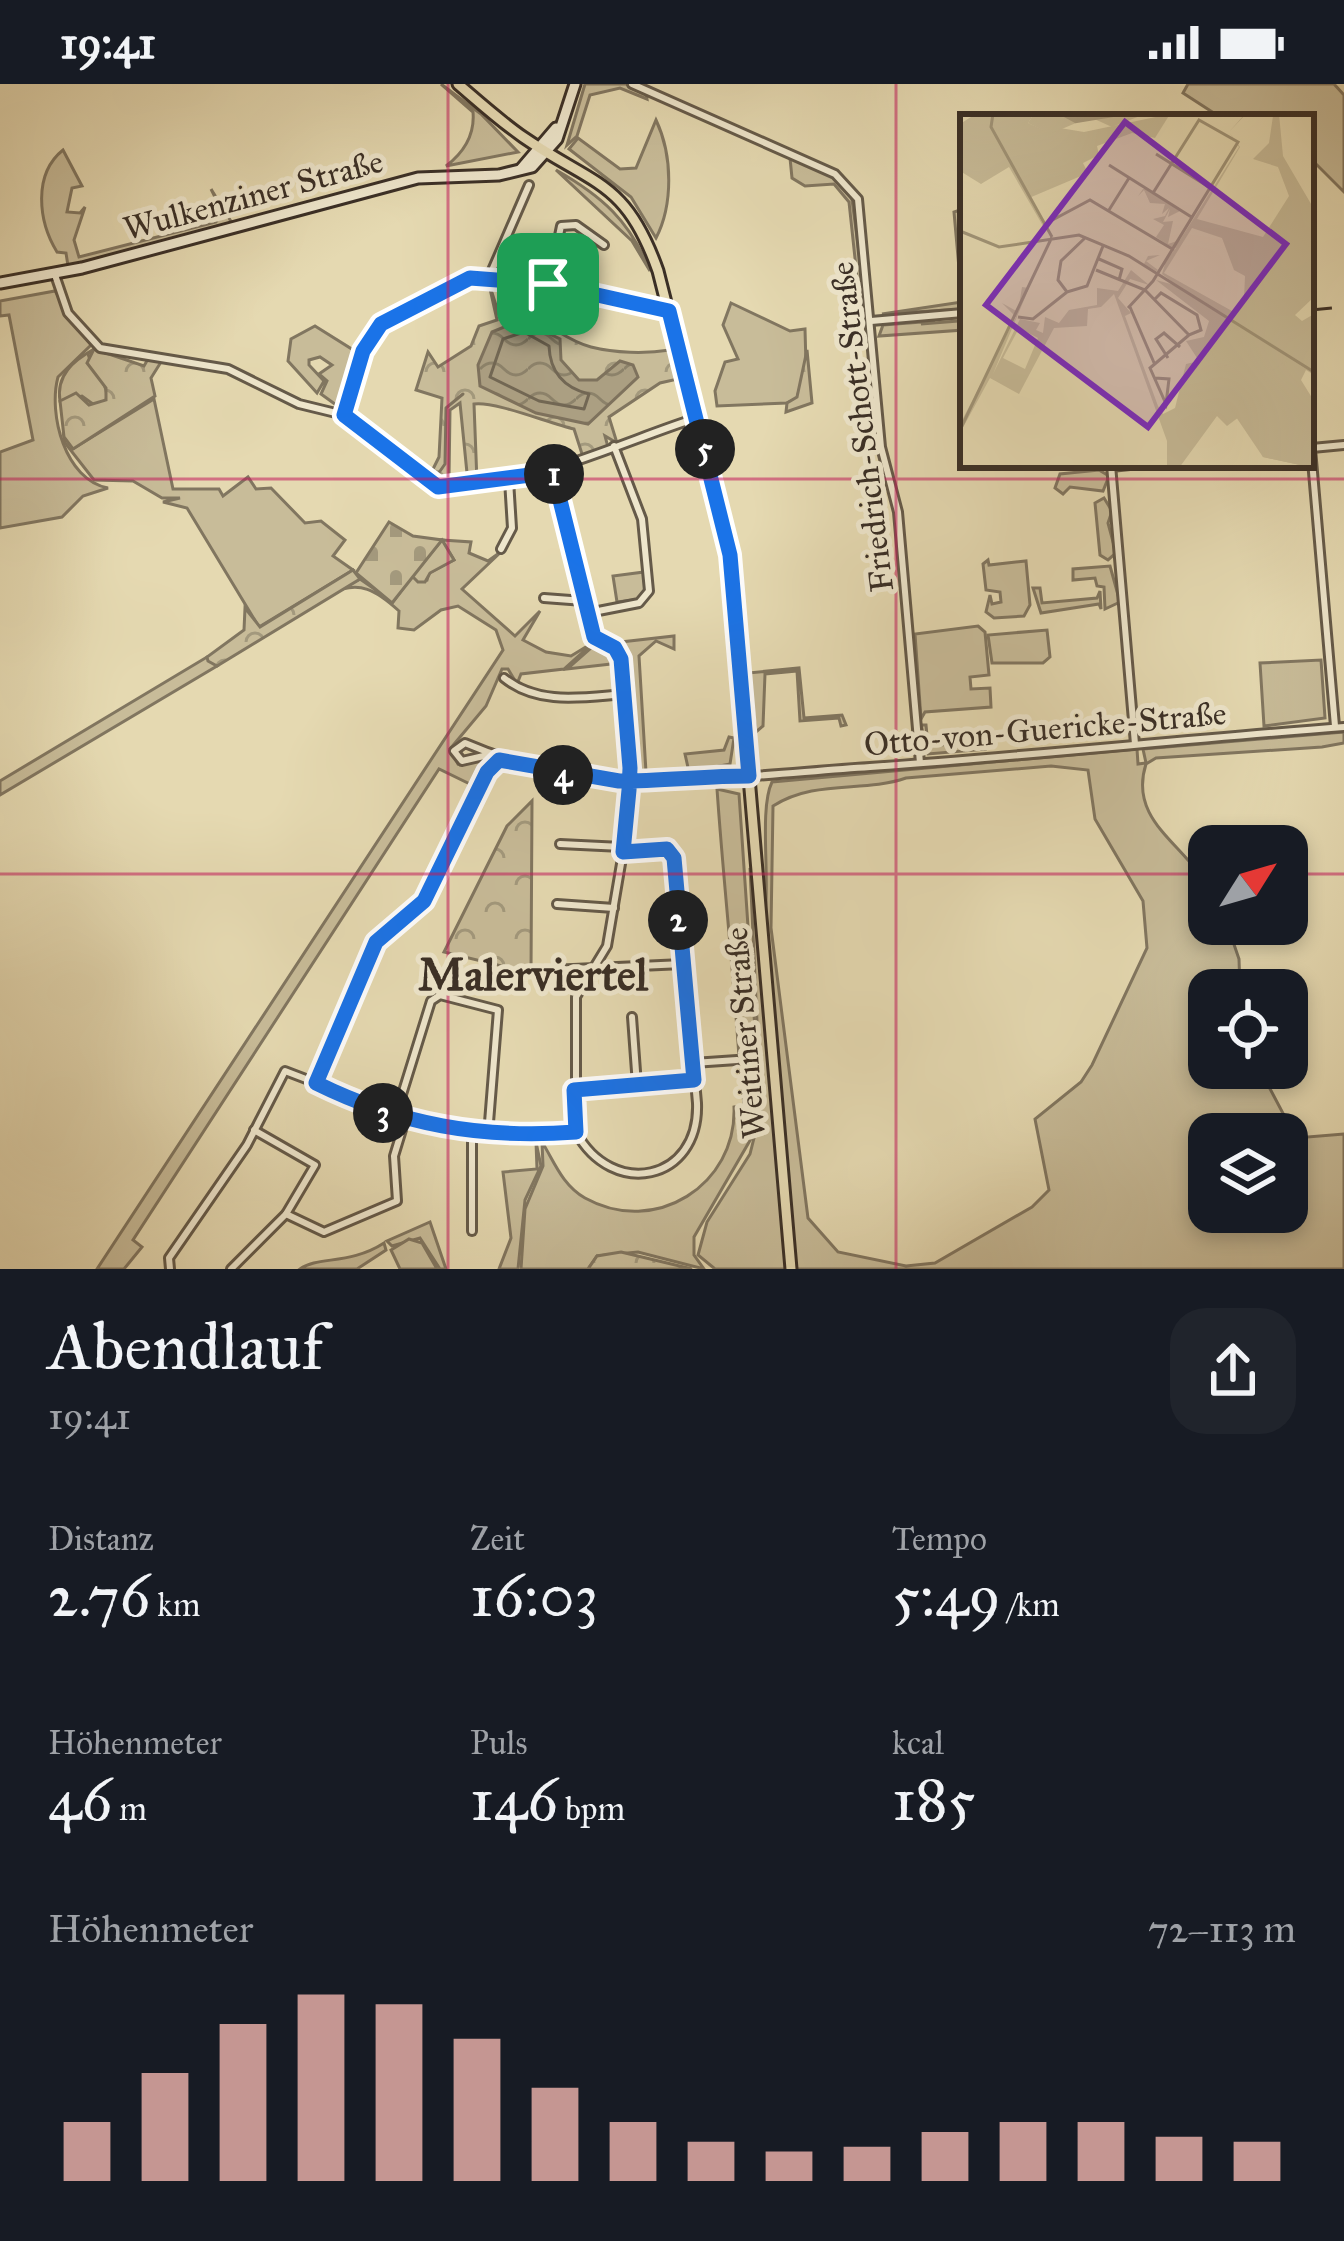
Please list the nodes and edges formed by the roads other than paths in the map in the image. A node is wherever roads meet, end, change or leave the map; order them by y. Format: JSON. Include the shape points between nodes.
{"nodes":[{"id":1,"x":458,"y":84,"type":"edge"},
{"id":2,"x":575,"y":84,"type":"edge"},
{"id":3,"x":632,"y":84,"type":"edge"},
{"id":4,"x":544,"y":149,"type":"junction"},
{"id":5,"x":529,"y":185,"type":"dead end"},
{"id":6,"x":604,"y":245,"type":"dead end"},
{"id":7,"x":55,"y":274,"type":"junction"},
{"id":8,"x":490,"y":276,"type":"junction"},
{"id":9,"x":0,"y":283,"type":"edge"},
{"id":10,"x":548,"y":284,"type":"junction"},
{"id":11,"x":669,"y":311,"type":"junction"},
{"id":12,"x":960,"y":313,"type":"edge"},
{"id":13,"x":871,"y":321,"type":"junction"},
{"id":14,"x":344,"y":415,"type":"junction"},
{"id":15,"x":697,"y":418,"type":"junction"},
{"id":16,"x":1344,"y":445,"type":"edge"},
{"id":17,"x":614,"y":446,"type":"junction"},
{"id":18,"x":1314,"y":448,"type":"edge"},
{"id":19,"x":1111,"y":468,"type":"edge"},
{"id":20,"x":1313,"y":468,"type":"edge"},
{"id":21,"x":553,"y":472,"type":"junction"},
{"id":22,"x":509,"y":480,"type":"junction"},
{"id":23,"x":501,"y":549,"type":"dead end"},
{"id":24,"x":544,"y":598,"type":"dead end"},
{"id":25,"x":584,"y":601,"type":"junction"},
{"id":26,"x":587,"y":613,"type":"junction"},
{"id":27,"x":504,"y":678,"type":"dead end"},
{"id":28,"x":625,"y":694,"type":"junction"},
{"id":29,"x":1340,"y":728,"type":"edge"},
{"id":30,"x":1135,"y":744,"type":"junction"},
{"id":31,"x":488,"y":755,"type":"junction"},
{"id":32,"x":499,"y":760,"type":"junction"},
{"id":33,"x":920,"y":763,"type":"junction"},
{"id":34,"x":749,"y":776,"type":"junction"},
{"id":35,"x":629,"y":781,"type":"junction"},
{"id":36,"x":560,"y":844,"type":"dead end"},
{"id":37,"x":624,"y":850,"type":"junction"},
{"id":38,"x":557,"y":904,"type":"dead end"},
{"id":39,"x":614,"y":908,"type":"junction"},
{"id":40,"x":682,"y":964,"type":"junction"},
{"id":41,"x":529,"y":971,"type":"dead end"},
{"id":42,"x":591,"y":971,"type":"junction"},
{"id":43,"x":632,"y":1017,"type":"dead end"},
{"id":44,"x":737,"y":1060,"type":"dead end"},
{"id":45,"x":693,"y":1063,"type":"junction"},
{"id":46,"x":694,"y":1080,"type":"junction"},
{"id":47,"x":316,"y":1083,"type":"junction"},
{"id":48,"x":637,"y":1085,"type":"junction"},
{"id":49,"x":574,"y":1090,"type":"junction"},
{"id":50,"x":395,"y":1117,"type":"junction"},
{"id":51,"x":405,"y":1120,"type":"junction"},
{"id":52,"x":254,"y":1130,"type":"junction"},
{"id":53,"x":576,"y":1132,"type":"junction"},
{"id":54,"x":472,"y":1133,"type":"junction"},
{"id":55,"x":488,"y":1135,"type":"junction"},
{"id":56,"x":286,"y":1214,"type":"junction"},
{"id":57,"x":472,"y":1231,"type":"dead end"},
{"id":58,"x":170,"y":1269,"type":"edge"},
{"id":59,"x":231,"y":1269,"type":"edge"},
{"id":60,"x":791,"y":1269,"type":"edge"}],
"edges":[{"from":1,"to":4,"type":"main road","name":"Weitiner Straße"},
{"from":2,"to":4,"type":"main road","name":"Wulkenziner Straße"},
{"from":3,"to":13,"type":"street","name":"Friedrich-Schott-Straße","via":[[846,182],[861,212]]},
{"from":4,"to":7,"type":"main road","name":"Wulkenziner Straße","via":[[520,169],[418,178]]},
{"from":4,"to":11,"type":"main road","name":"Weitiner Straße","via":[[634,214]]},
{"from":5,"to":8,"type":"street"},
{"from":6,"to":10,"type":"street","via":[[576,225],[561,226]]},
{"from":7,"to":9,"type":"main road","name":"Wulkenziner Straße"},
{"from":7,"to":14,"type":"street","via":[[68,313],[100,348],[228,369],[299,404]]},
{"from":8,"to":10,"type":"street"},
{"from":8,"to":14,"type":"street","via":[[443,290],[374,331]]},
{"from":10,"to":11,"type":"street"},
{"from":11,"to":15,"type":"main road","name":"Weitiner Straße"},
{"from":12,"to":13,"type":"street"},
{"from":13,"to":33,"type":"street","name":"Friedrich-Schott-Straße"},
{"from":14,"to":22,"type":"street","via":[[432,485]]},
{"from":15,"to":17,"type":"street"},
{"from":15,"to":34,"type":"main road","name":"Weitiner Straße","via":[[730,555]]},
{"from":16,"to":18,"type":"street"},
{"from":17,"to":21,"type":"street"},
{"from":17,"to":26,"type":"street","via":[[642,519],[649,591],[639,603]]},
{"from":19,"to":30,"type":"street"},
{"from":20,"to":29,"type":"street"},
{"from":21,"to":22,"type":"street"},
{"from":21,"to":25,"type":"street"},
{"from":22,"to":23,"type":"street","via":[[512,528]]},
{"from":24,"to":25,"type":"street"},
{"from":25,"to":26,"type":"street"},
{"from":26,"to":28,"type":"street","via":[[594,637],[621,659]]},
{"from":27,"to":28,"type":"street","via":[[560,699]]},
{"from":28,"to":35,"type":"street"},
{"from":29,"to":30,"type":"street","name":"Otto-von-Guericke-Straße"},
{"from":30,"to":33,"type":"street","name":"Otto-von-Guericke-Straße"},
{"from":31,"to":31,"type":"street","name":"Otto-von-Guericke-Straße","via":[[465,743],[454,751],[462,761]]},
{"from":31,"to":32,"type":"street","name":"Otto-von-Guericke-Straße"},
{"from":32,"to":35,"type":"street","name":"Otto-von-Guericke-Straße"},
{"from":32,"to":47,"type":"street","via":[[424,901],[376,942]]},
{"from":33,"to":34,"type":"street","name":"Otto-von-Guericke-Straße"},
{"from":34,"to":35,"type":"street","name":"Otto-von-Guericke-Straße"},
{"from":34,"to":60,"type":"main road","name":"Weitiner Straße"},
{"from":35,"to":37,"type":"street"},
{"from":36,"to":37,"type":"street"},
{"from":37,"to":39,"type":"street"},
{"from":37,"to":40,"type":"street","via":[[673,853]]},
{"from":38,"to":39,"type":"street"},
{"from":39,"to":42,"type":"street","via":[[607,946]]},
{"from":40,"to":42,"type":"street"},
{"from":40,"to":45,"type":"street"},
{"from":41,"to":42,"type":"street"},
{"from":42,"to":49,"type":"street","via":[[575,1003]]},
{"from":43,"to":48,"type":"street"},
{"from":44,"to":45,"type":"street"},
{"from":45,"to":46,"type":"street"},
{"from":46,"to":48,"type":"street"},
{"from":46,"to":53,"type":"street","via":[[695,1129],[666,1167],[619,1172],[596,1159]]},
{"from":47,"to":50,"type":"street"},
{"from":47,"to":52,"type":"street","via":[[285,1071]]},
{"from":48,"to":49,"type":"street"},
{"from":49,"to":53,"type":"street"},
{"from":50,"to":51,"type":"street"},
{"from":50,"to":55,"type":"street","via":[[431,1001],[440,994],[498,1010]]},
{"from":51,"to":54,"type":"street"},
{"from":51,"to":56,"type":"street","via":[[394,1156],[397,1201],[324,1232]]},
{"from":52,"to":56,"type":"street","via":[[315,1165]]},
{"from":52,"to":58,"type":"street","via":[[169,1258]]},
{"from":53,"to":55,"type":"street"},
{"from":54,"to":55,"type":"street"},
{"from":54,"to":57,"type":"street"},
{"from":56,"to":59,"type":"street"}]}
